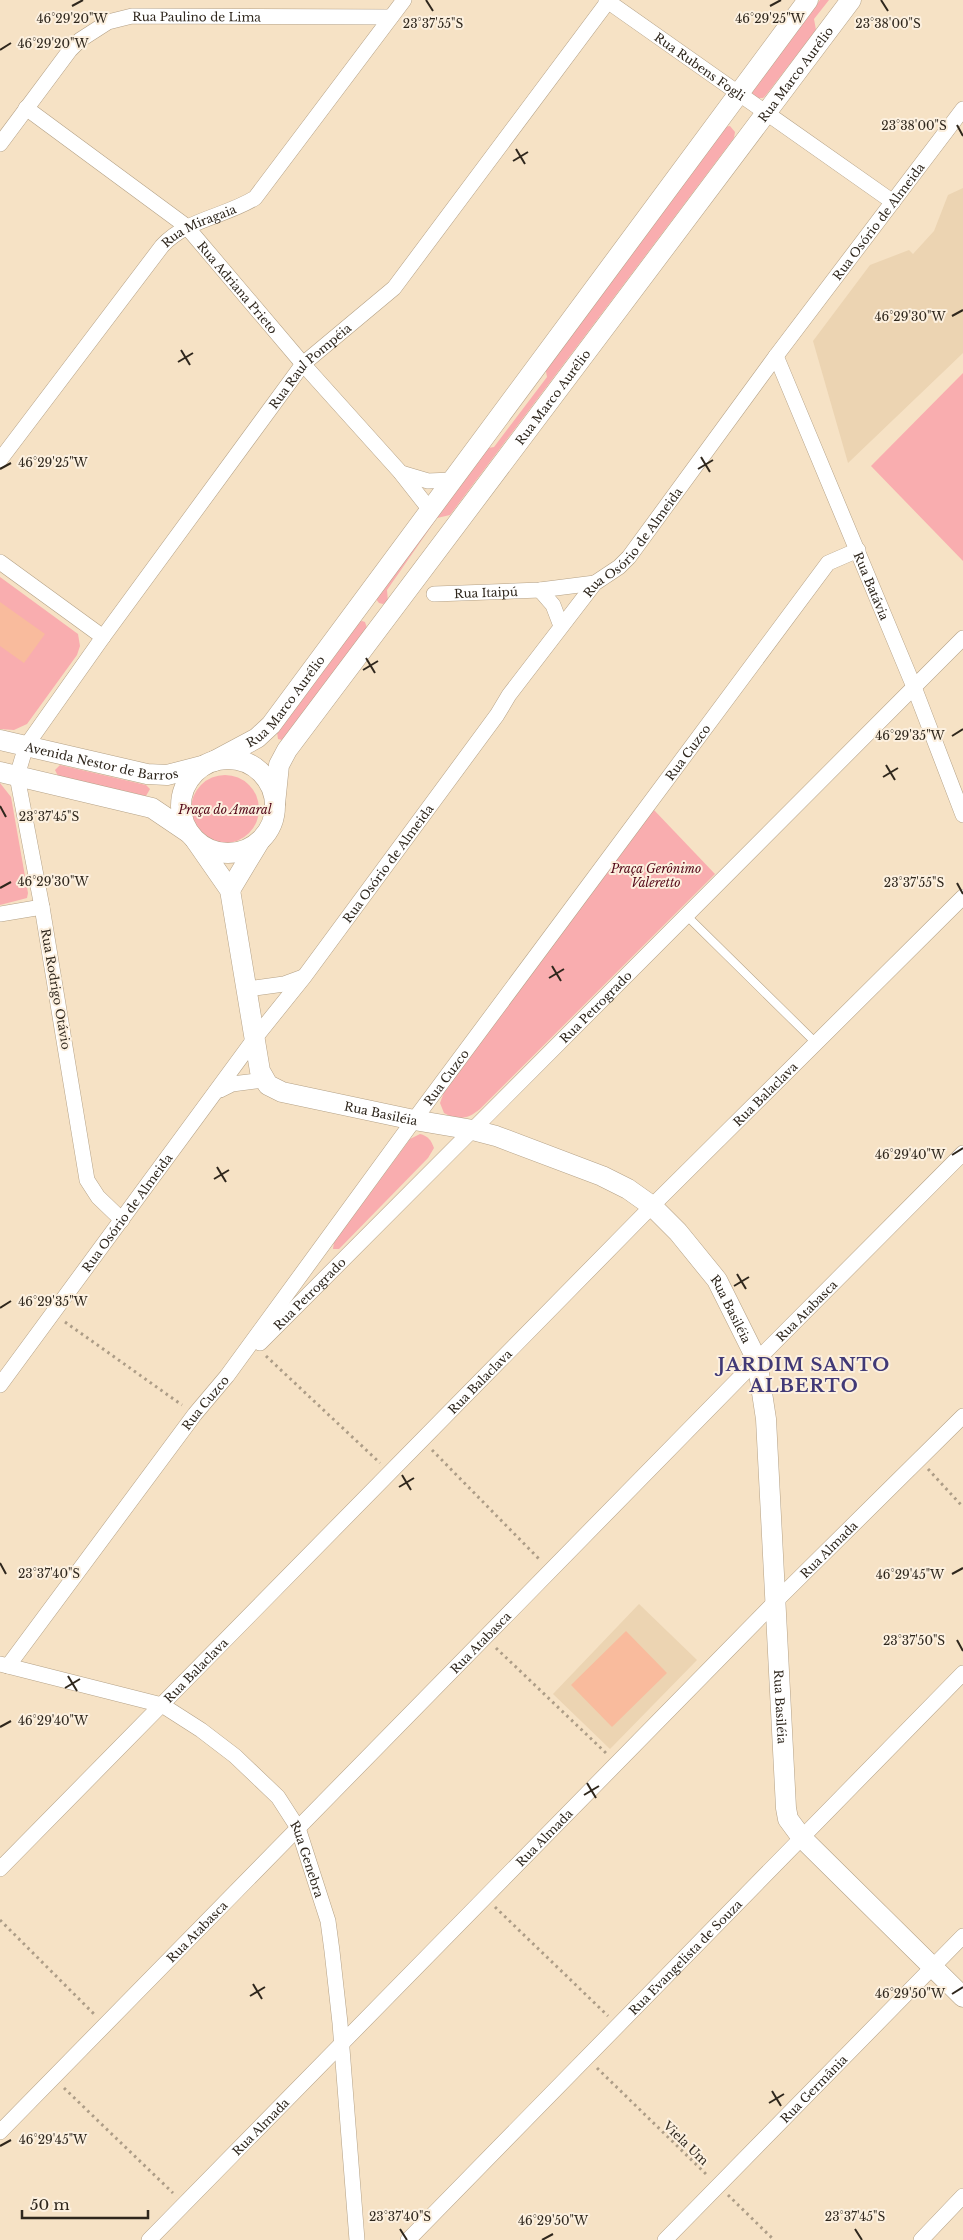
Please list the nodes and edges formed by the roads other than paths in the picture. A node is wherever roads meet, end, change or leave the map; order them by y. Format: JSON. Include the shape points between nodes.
{"nodes":[{"id":1,"x":404,"y":0,"type":"edge"},
{"id":2,"x":608,"y":0,"type":"edge"},
{"id":3,"x":808,"y":0,"type":"edge"},
{"id":4,"x":851,"y":0,"type":"edge"},
{"id":5,"x":391,"y":17,"type":"junction"},
{"id":6,"x":738,"y":93,"type":"junction"},
{"id":7,"x":26,"y":108,"type":"junction"},
{"id":8,"x":963,"y":109,"type":"edge"},
{"id":9,"x":765,"y":112,"type":"junction"},
{"id":10,"x":0,"y":144,"type":"edge"},
{"id":11,"x":893,"y":202,"type":"junction"},
{"id":12,"x":186,"y":226,"type":"junction"},
{"id":13,"x":776,"y":356,"type":"junction"},
{"id":14,"x":303,"y":364,"type":"junction"},
{"id":15,"x":0,"y":460,"type":"edge"},
{"id":16,"x":400,"y":473,"type":"junction"},
{"id":17,"x":452,"y":480,"type":"junction"},
{"id":18,"x":430,"y":510,"type":"junction"},
{"id":19,"x":858,"y":550,"type":"junction"},
{"id":20,"x":0,"y":562,"type":"edge"},
{"id":21,"x":594,"y":583,"type":"junction"},
{"id":22,"x":540,"y":590,"type":"junction"},
{"id":23,"x":434,"y":594,"type":"dead end"},
{"id":24,"x":364,"y":599,"type":"junction"},
{"id":25,"x":387,"y":615,"type":"junction"},
{"id":26,"x":561,"y":626,"type":"junction"},
{"id":27,"x":103,"y":637,"type":"junction"},
{"id":28,"x":963,"y":638,"type":"edge"},
{"id":29,"x":914,"y":687,"type":"junction"},
{"id":30,"x":0,"y":740,"type":"edge"},
{"id":31,"x":26,"y":746,"type":"junction"},
{"id":32,"x":208,"y":763,"type":"junction"},
{"id":33,"x":9,"y":774,"type":"edge"},
{"id":34,"x":275,"y":804,"type":"junction"},
{"id":35,"x":963,"y":815,"type":"edge"},
{"id":36,"x":193,"y":837,"type":"junction"},
{"id":37,"x":260,"y":840,"type":"junction"},
{"id":38,"x":230,"y":890,"type":"junction"},
{"id":39,"x":963,"y":897,"type":"edge"},
{"id":40,"x":42,"y":907,"type":"junction"},
{"id":41,"x":0,"y":914,"type":"edge"},
{"id":42,"x":687,"y":916,"type":"junction"},
{"id":43,"x":304,"y":977,"type":"junction"},
{"id":44,"x":248,"y":989,"type":"junction"},
{"id":45,"x":255,"y":1038,"type":"junction"},
{"id":46,"x":815,"y":1042,"type":"junction"},
{"id":47,"x":264,"y":1080,"type":"junction"},
{"id":48,"x":219,"y":1090,"type":"junction"},
{"id":49,"x":414,"y":1120,"type":"junction"},
{"id":50,"x":474,"y":1130,"type":"junction"},
{"id":51,"x":963,"y":1153,"type":"edge"},
{"id":52,"x":652,"y":1206,"type":"junction"},
{"id":53,"x":122,"y":1220,"type":"junction"},
{"id":54,"x":757,"y":1360,"type":"junction"},
{"id":55,"x":227,"y":1376,"type":"junction"},
{"id":56,"x":0,"y":1386,"type":"edge"},
{"id":57,"x":963,"y":1416,"type":"edge"},
{"id":58,"x":775,"y":1602,"type":"junction"},
{"id":59,"x":4,"y":1665,"type":"edge"},
{"id":60,"x":963,"y":1673,"type":"edge"},
{"id":61,"x":162,"y":1705,"type":"junction"},
{"id":62,"x":298,"y":1828,"type":"junction"},
{"id":63,"x":802,"y":1838,"type":"junction"},
{"id":64,"x":0,"y":1869,"type":"edge"},
{"id":65,"x":963,"y":1936,"type":"edge"},
{"id":66,"x":932,"y":1967,"type":"junction"},
{"id":67,"x":963,"y":1997,"type":"edge"},
{"id":68,"x":341,"y":2044,"type":"junction"},
{"id":69,"x":0,"y":2132,"type":"edge"},
{"id":70,"x":963,"y":2196,"type":"edge"},
{"id":71,"x":149,"y":2240,"type":"edge"},
{"id":72,"x":357,"y":2240,"type":"edge"},
{"id":73,"x":408,"y":2240,"type":"edge"},
{"id":74,"x":665,"y":2240,"type":"edge"},
{"id":75,"x":920,"y":2240,"type":"edge"}],
"edges":[{"from":1,"to":5,"type":"street","name":"Rua Miragaia"},
{"from":2,"to":6,"type":"street","name":"Rua Rubens Fogli"},
{"from":2,"to":14,"type":"street","name":"Rua Raul Pompéia","via":[[394,288]]},
{"from":3,"to":6,"type":"street","name":"Rua Marco Aurélio"},
{"from":4,"to":9,"type":"street","name":"Rua Marco Aurélio"},
{"from":5,"to":7,"type":"street","name":"Rua Paulino de Lima","via":[[148,15],[120,18],[80,40],[60,61]]},
{"from":5,"to":12,"type":"street","name":"Rua Miragaia","via":[[255,198],[242,206]]},
{"from":6,"to":9,"type":"street","name":"Rua Rubens Fogli"},
{"from":6,"to":17,"type":"street","name":"Rua Marco Aurélio"},
{"from":7,"to":10,"type":"street","name":"Rua Paulino de Lima"},
{"from":7,"to":12,"type":"street","name":"Rua Adriana Prieto"},
{"from":8,"to":11,"type":"street","name":"Rua Osório de Almeida"},
{"from":9,"to":11,"type":"street","name":"Rua Rubens Fogli"},
{"from":9,"to":25,"type":"street","name":"Rua Marco Aurélio"},
{"from":11,"to":13,"type":"street","name":"Rua Osório de Almeida"},
{"from":12,"to":14,"type":"street","name":"Rua Adriana Prieto"},
{"from":12,"to":15,"type":"street","name":"Rua Miragaia","via":[[162,246]]},
{"from":13,"to":19,"type":"street","name":"Rua Batávia"},
{"from":13,"to":21,"type":"street","name":"Rua Osório de Almeida","via":[[629,557]]},
{"from":14,"to":16,"type":"street","name":"Rua Adriana Prieto"},
{"from":14,"to":27,"type":"street","name":"Rua Raul Pompéia"},
{"from":16,"to":17,"type":"street","via":[[428,481]]},
{"from":16,"to":18,"type":"street","name":"Rua Adriana Prieto"},
{"from":17,"to":18,"type":"street","name":"Rua Marco Aurélio"},
{"from":18,"to":24,"type":"street","name":"Rua Marco Aurélio"},
{"from":19,"to":29,"type":"street","name":"Rua Batávia"},
{"from":19,"to":49,"type":"street","name":"Rua Cuzco","via":[[828,563]]},
{"from":20,"to":27,"type":"street"},
{"from":21,"to":22,"type":"street","name":"Rua Itaipú"},
{"from":21,"to":26,"type":"street","name":"Rua Osório de Almeida"},
{"from":22,"to":23,"type":"street","name":"Rua Itaipú"},
{"from":22,"to":26,"type":"street","via":[[553,605]]},
{"from":24,"to":25,"type":"street"},
{"from":24,"to":32,"type":"street","name":"Rua Marco Aurélio","via":[[271,725],[257,738]]},
{"from":25,"to":34,"type":"street","name":"Rua Marco Aurélio","via":[[287,750],[279,765]]},
{"from":26,"to":43,"type":"street","name":"Rua Osório de Almeida"},
{"from":27,"to":31,"type":"street","name":"Rua Raul Pompéia"},
{"from":28,"to":29,"type":"street","name":"Rua Petrogrado"},
{"from":29,"to":35,"type":"street","name":"Rua Batávia"},
{"from":29,"to":42,"type":"street","name":"Rua Petrogrado"},
{"from":30,"to":31,"type":"street","name":"Avenida Nestor de Barros"},
{"from":31,"to":32,"type":"street","name":"Avenida Nestor de Barros","via":[[147,774],[167,775]]},
{"from":31,"to":33,"type":"street","name":"Rua Rodrigo Otávio"},
{"from":32,"to":34,"type":"street","via":[[235,759],[255,768],[270,785]]},
{"from":32,"to":36,"type":"street","via":[[188,780],[181,796],[182,815]]},
{"from":33,"to":36,"type":"street","via":[[152,808]]},
{"from":33,"to":40,"type":"street","name":"Rua Rodrigo Otávio"},
{"from":34,"to":37,"type":"street","via":[[270,827]]},
{"from":36,"to":37,"type":"street","via":[[214,851],[234,852],[253,846]]},
{"from":36,"to":38,"type":"street"},
{"from":37,"to":38,"type":"street"},
{"from":38,"to":44,"type":"street"},
{"from":39,"to":46,"type":"street","name":"Rua Balaclava"},
{"from":40,"to":41,"type":"street"},
{"from":40,"to":53,"type":"street","name":"Rua Rodrigo Otávio","via":[[87,1180],[98,1197]]},
{"from":42,"to":46,"type":"lane"},
{"from":42,"to":50,"type":"street","name":"Rua Petrogrado"},
{"from":43,"to":44,"type":"street","via":[[284,984]]},
{"from":43,"to":45,"type":"street","name":"Rua Osório de Almeida"},
{"from":44,"to":45,"type":"street"},
{"from":45,"to":47,"type":"street"},
{"from":45,"to":48,"type":"street","name":"Rua Osório de Almeida"},
{"from":46,"to":52,"type":"street","name":"Rua Balaclava"},
{"from":47,"to":48,"type":"street","via":[[232,1084]]},
{"from":47,"to":49,"type":"street","name":"Rua Basiléia","via":[[282,1092]]},
{"from":48,"to":53,"type":"street","name":"Rua Osório de Almeida"},
{"from":49,"to":50,"type":"street","name":"Rua Basiléia"},
{"from":49,"to":55,"type":"street","name":"Rua Cuzco"},
{"from":50,"to":52,"type":"street","name":"Rua Basiléia","via":[[602,1176]]},
{"from":50,"to":55,"type":"street","name":"Rua Petrogrado"},
{"from":51,"to":54,"type":"street","name":"Rua Atabasca"},
{"from":52,"to":54,"type":"street","name":"Rua Basiléia","via":[[717,1280]]},
{"from":52,"to":61,"type":"street","name":"Rua Balaclava"},
{"from":53,"to":56,"type":"street","name":"Rua Osório de Almeida"},
{"from":54,"to":58,"type":"street","name":"Rua Basiléia","via":[[766,1419]]},
{"from":54,"to":62,"type":"street","name":"Rua Atabasca"},
{"from":55,"to":59,"type":"street","name":"Rua Cuzco"},
{"from":57,"to":58,"type":"street","name":"Rua Almada"},
{"from":58,"to":63,"type":"street","name":"Rua Basiléia","via":[[786,1808],[788,1819]]},
{"from":58,"to":68,"type":"street","name":"Rua Almada"},
{"from":59,"to":61,"type":"street","name":"Rua Genebra"},
{"from":60,"to":63,"type":"street","name":"Rua Evangelista de Souza"},
{"from":61,"to":62,"type":"street","name":"Rua Genebra","via":[[235,1756],[278,1797]]},
{"from":61,"to":64,"type":"street","name":"Rua Balaclava"},
{"from":62,"to":68,"type":"street","name":"Rua Genebra","via":[[328,1921]]},
{"from":62,"to":69,"type":"street","name":"Rua Atabasca"},
{"from":63,"to":66,"type":"street","name":"Rua Basiléia"},
{"from":63,"to":73,"type":"street","name":"Rua Evangelista de Souza"},
{"from":65,"to":66,"type":"street","name":"Rua Germânia"},
{"from":66,"to":67,"type":"street","name":"Rua Basiléia"},
{"from":66,"to":74,"type":"street","name":"Rua Germânia"},
{"from":68,"to":71,"type":"street","name":"Rua Almada"},
{"from":68,"to":72,"type":"street","name":"Rua Genebra"},
{"from":70,"to":75,"type":"street"}]}
